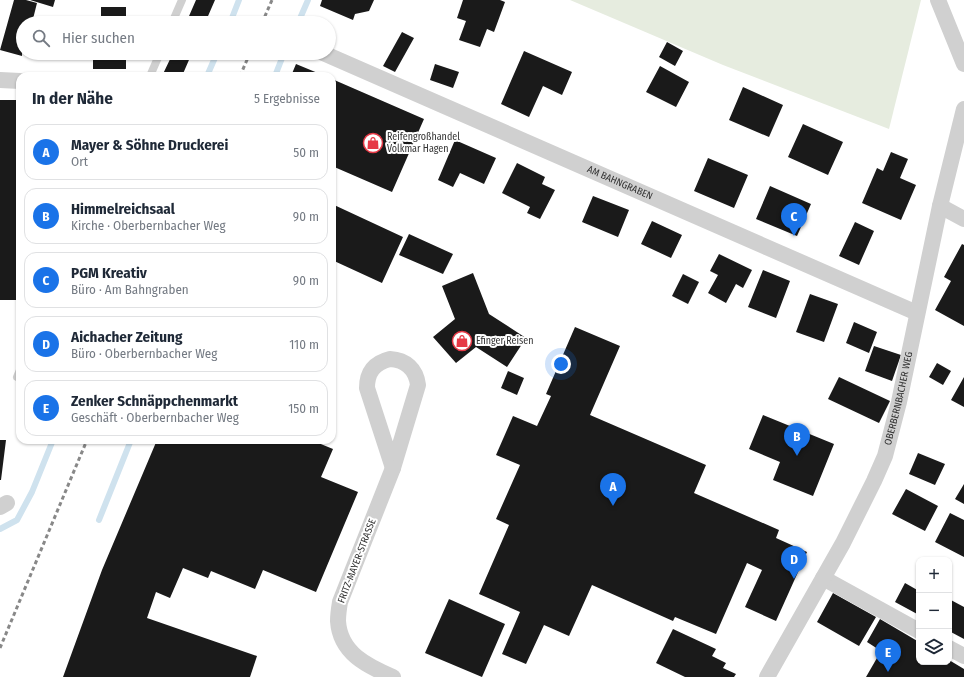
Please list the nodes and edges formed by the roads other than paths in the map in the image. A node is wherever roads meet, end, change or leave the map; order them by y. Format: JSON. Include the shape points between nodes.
{"nodes":[{"id":1,"x":182,"y":0,"type":"edge"},
{"id":2,"x":938,"y":0,"type":"edge"},
{"id":3,"x":175,"y":16,"type":"edge"},
{"id":4,"x":336,"y":59,"type":"edge"},
{"id":5,"x":157,"y":60,"type":"edge"},
{"id":6,"x":964,"y":64,"type":"edge"},
{"id":7,"x":152,"y":72,"type":"edge"},
{"id":8,"x":0,"y":80,"type":"edge"},
{"id":9,"x":16,"y":81,"type":"edge"},
{"id":10,"x":964,"y":109,"type":"edge"},
{"id":11,"x":940,"y":206,"type":"junction"},
{"id":12,"x":964,"y":219,"type":"edge"},
{"id":13,"x":917,"y":313,"type":"junction"},
{"id":14,"x":393,"y":468,"type":"junction"},
{"id":15,"x":823,"y":578,"type":"junction"},
{"id":16,"x":916,"y":629,"type":"edge"},
{"id":17,"x":952,"y":650,"type":"edge"},
{"id":18,"x":964,"y":656,"type":"edge"},
{"id":19,"x":393,"y":677,"type":"edge"},
{"id":20,"x":767,"y":677,"type":"edge"}],
"edges":[{"from":1,"to":3,"type":"lane"},
{"from":2,"to":6,"type":"street"},
{"from":4,"to":13,"type":"street","name":"AM BAHNGRABEN"},
{"from":5,"to":7,"type":"lane"},
{"from":8,"to":9,"type":"street"},
{"from":10,"to":11,"type":"street","name":"OBERBERNBACHER WEG"},
{"from":11,"to":12,"type":"street"},
{"from":11,"to":13,"type":"street","name":"OBERBERNBACHER WEG"},
{"from":13,"to":15,"type":"street","name":"OBERBERNBACHER WEG","via":[[885,456]]},
{"from":14,"to":14,"type":"street","name":"FRITZ-MAYER-STRASSE","via":[[418,385],[417,377],[410,366],[390,359],[382,361],[372,369],[367,380],[367,388]]},
{"from":14,"to":19,"type":"street","name":"FRITZ-MAYER-STRASSE","via":[[340,602],[338,621],[342,640],[352,653],[365,664]]},
{"from":15,"to":16,"type":"street"},
{"from":15,"to":20,"type":"street","name":"OBERBERNBACHER WEG"},
{"from":17,"to":18,"type":"street"}]}
